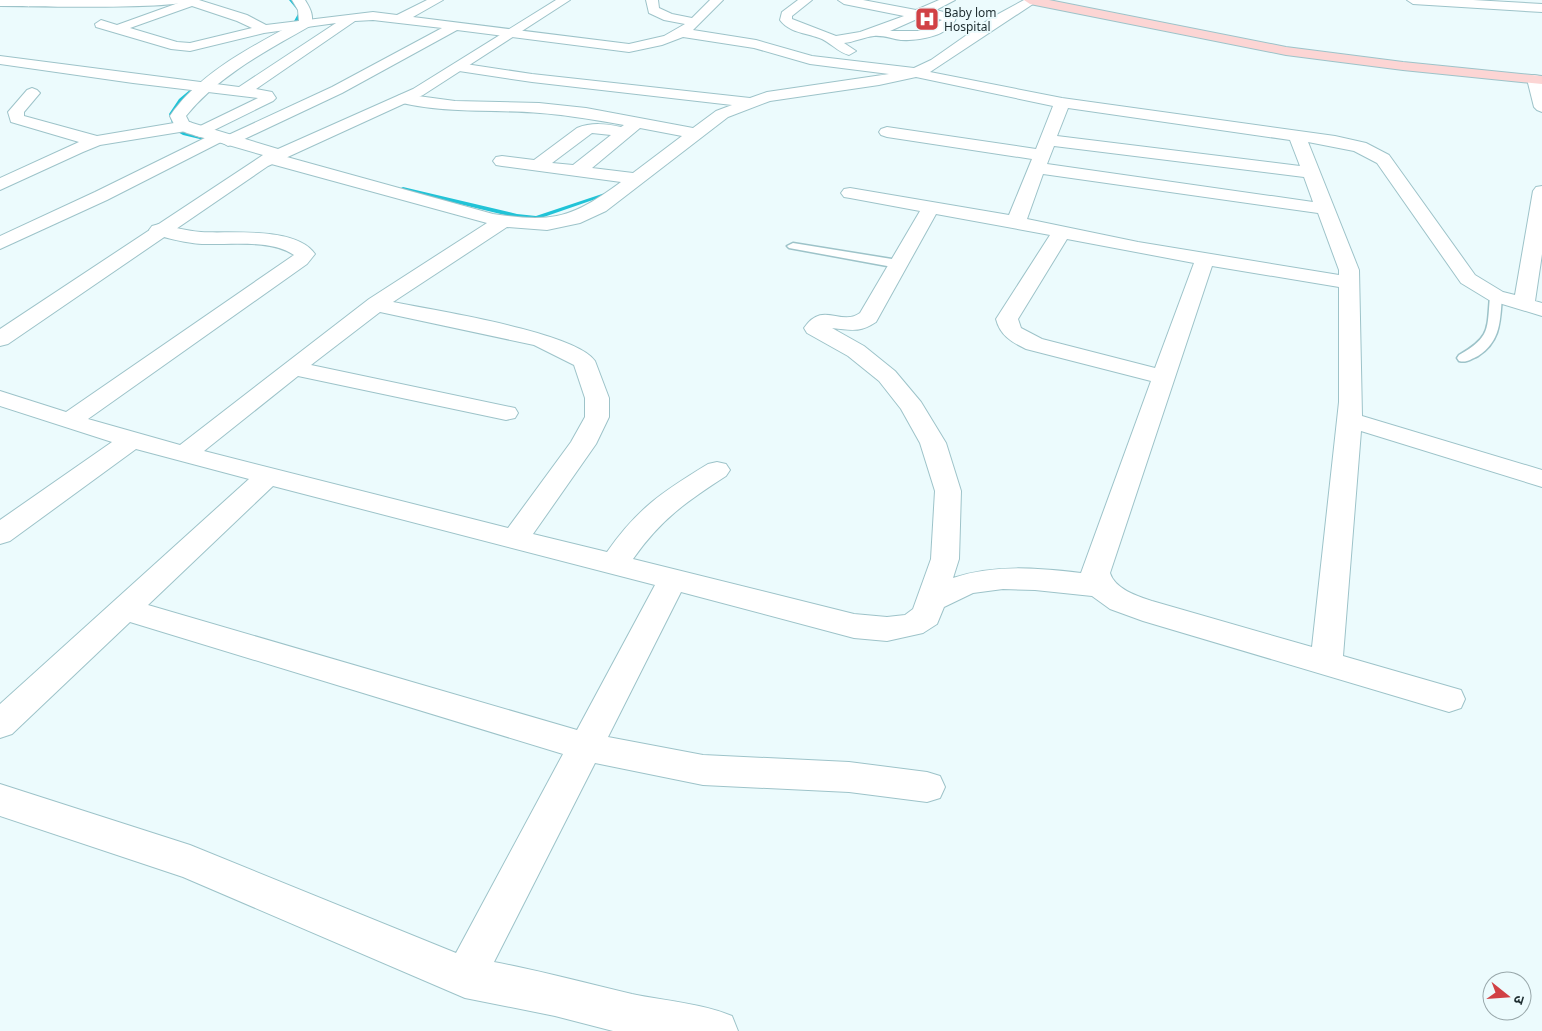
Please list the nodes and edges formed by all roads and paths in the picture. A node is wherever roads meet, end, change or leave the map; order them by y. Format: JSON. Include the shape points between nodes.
{"nodes":[{"id":1,"x":298,"y":0,"type":"edge"},
{"id":2,"x":437,"y":0,"type":"edge"},
{"id":3,"x":564,"y":0,"type":"edge"},
{"id":4,"x":652,"y":0,"type":"edge"},
{"id":5,"x":717,"y":0,"type":"edge"},
{"id":6,"x":806,"y":0,"type":"edge"},
{"id":7,"x":844,"y":0,"type":"edge"},
{"id":8,"x":949,"y":0,"type":"edge"},
{"id":9,"x":1032,"y":0,"type":"edge"},
{"id":10,"x":1045,"y":0,"type":"edge"},
{"id":11,"x":1413,"y":0,"type":"edge"},
{"id":12,"x":112,"y":1,"type":"edge"},
{"id":13,"x":187,"y":1,"type":"edge"},
{"id":14,"x":1454,"y":1,"type":"edge"},
{"id":15,"x":0,"y":2,"type":"edge"},
{"id":16,"x":1542,"y":8,"type":"edge"},
{"id":17,"x":920,"y":12,"type":"junction"},
{"id":18,"x":351,"y":18,"type":"junction"},
{"id":19,"x":399,"y":19,"type":"junction"},
{"id":20,"x":694,"y":22,"type":"junction"},
{"id":21,"x":305,"y":23,"type":"junction"},
{"id":22,"x":101,"y":24,"type":"dead end"},
{"id":23,"x":456,"y":26,"type":"junction"},
{"id":24,"x":118,"y":29,"type":"junction"},
{"id":25,"x":264,"y":29,"type":"junction"},
{"id":26,"x":583,"y":29,"type":"dead end"},
{"id":27,"x":871,"y":32,"type":"junction"},
{"id":28,"x":683,"y":33,"type":"junction"},
{"id":29,"x":511,"y":35,"type":"junction"},
{"id":30,"x":834,"y":40,"type":"junction"},
{"id":31,"x":629,"y":48,"type":"junction"},
{"id":32,"x":0,"y":60,"type":"edge"},
{"id":33,"x":24,"y":64,"type":"junction"},
{"id":34,"x":853,"y":66,"type":"junction"},
{"id":35,"x":459,"y":67,"type":"junction"},
{"id":36,"x":0,"y":72,"type":"edge"},
{"id":37,"x":916,"y":73,"type":"junction"},
{"id":38,"x":444,"y":77,"type":"junction"},
{"id":39,"x":1539,"y":78,"type":"edge"},
{"id":40,"x":206,"y":87,"type":"junction"},
{"id":41,"x":243,"y":91,"type":"junction"},
{"id":42,"x":32,"y":93,"type":"dead end"},
{"id":43,"x":558,"y":93,"type":"dead end"},
{"id":44,"x":403,"y":99,"type":"junction"},
{"id":45,"x":750,"y":102,"type":"junction"},
{"id":46,"x":1062,"y":103,"type":"junction"},
{"id":47,"x":1542,"y":107,"type":"edge"},
{"id":48,"x":631,"y":127,"type":"junction"},
{"id":49,"x":193,"y":129,"type":"junction"},
{"id":50,"x":887,"y":132,"type":"dead end"},
{"id":51,"x":697,"y":134,"type":"junction"},
{"id":52,"x":1297,"y":136,"type":"junction"},
{"id":53,"x":223,"y":139,"type":"junction"},
{"id":54,"x":97,"y":141,"type":"junction"},
{"id":55,"x":1042,"y":154,"type":"junction"},
{"id":56,"x":274,"y":156,"type":"junction"},
{"id":57,"x":502,"y":161,"type":"dead end"},
{"id":58,"x":537,"y":166,"type":"junction"},
{"id":59,"x":577,"y":171,"type":"junction"},
{"id":60,"x":1311,"y":174,"type":"junction"},
{"id":61,"x":637,"y":179,"type":"junction"},
{"id":62,"x":0,"y":185,"type":"edge"},
{"id":63,"x":850,"y":193,"type":"dead end"},
{"id":64,"x":1541,"y":198,"type":"edge"},
{"id":65,"x":931,"y":207,"type":"junction"},
{"id":66,"x":1325,"y":209,"type":"junction"},
{"id":67,"x":504,"y":221,"type":"junction"},
{"id":68,"x":1016,"y":222,"type":"junction"},
{"id":69,"x":159,"y":230,"type":"junction"},
{"id":70,"x":1062,"y":232,"type":"junction"},
{"id":71,"x":0,"y":244,"type":"edge"},
{"id":72,"x":793,"y":246,"type":"dead end"},
{"id":73,"x":1205,"y":259,"type":"junction"},
{"id":74,"x":898,"y":264,"type":"junction"},
{"id":75,"x":1349,"y":283,"type":"junction"},
{"id":76,"x":1496,"y":296,"type":"junction"},
{"id":77,"x":376,"y":305,"type":"junction"},
{"id":78,"x":1533,"y":308,"type":"edge"},
{"id":79,"x":0,"y":339,"type":"edge"},
{"id":80,"x":1464,"y":358,"type":"dead end"},
{"id":81,"x":293,"y":368,"type":"junction"},
{"id":82,"x":1164,"y":377,"type":"junction"},
{"id":83,"x":0,"y":398,"type":"edge"},
{"id":84,"x":506,"y":413,"type":"dead end"},
{"id":85,"x":1350,"y":420,"type":"junction"},
{"id":86,"x":69,"y":421,"type":"junction"},
{"id":87,"x":132,"y":440,"type":"junction"},
{"id":88,"x":186,"y":454,"type":"junction"},
{"id":89,"x":717,"y":470,"type":"dead end"},
{"id":90,"x":268,"y":476,"type":"junction"},
{"id":91,"x":1542,"y":479,"type":"edge"},
{"id":92,"x":0,"y":534,"type":"edge"},
{"id":93,"x":516,"y":539,"type":"junction"},
{"id":94,"x":614,"y":564,"type":"junction"},
{"id":95,"x":673,"y":579,"type":"junction"},
{"id":96,"x":1099,"y":586,"type":"junction"},
{"id":97,"x":932,"y":600,"type":"junction"},
{"id":98,"x":124,"y":609,"type":"junction"},
{"id":99,"x":1326,"y":663,"type":"junction"},
{"id":100,"x":1449,"y":699,"type":"dead end"},
{"id":101,"x":0,"y":724,"type":"edge"},
{"id":102,"x":586,"y":746,"type":"junction"},
{"id":103,"x":927,"y":786,"type":"dead end"},
{"id":104,"x":0,"y":800,"type":"edge"},
{"id":105,"x":465,"y":977,"type":"junction"},
{"id":106,"x":717,"y":1031,"type":"edge"}],
"edges":[{"from":1,"to":21,"type":"street","via":[[306,14]]},
{"from":2,"to":19,"type":"street"},
{"from":3,"to":29,"type":"street"},
{"from":4,"to":20,"type":"street","via":[[653,10],[658,14]]},
{"from":5,"to":20,"type":"street"},
{"from":6,"to":30,"type":"street","via":[[786,15],[786,20]]},
{"from":7,"to":17,"type":"street"},
{"from":8,"to":17,"type":"street"},
{"from":9,"to":37,"type":"street"},
{"from":9,"to":39,"type":"main road","via":[[1286,51]]},
{"from":10,"to":39,"type":"main road","via":[[1282,47]]},
{"from":11,"to":14,"type":"street"},
{"from":12,"to":13,"type":"street"},
{"from":12,"to":15,"type":"street"},
{"from":13,"to":24,"type":"street"},
{"from":13,"to":25,"type":"street","via":[[242,18]]},
{"from":14,"to":16,"type":"street"},
{"from":17,"to":27,"type":"street"},
{"from":17,"to":27,"type":"street","via":[[945,15],[950,21],[919,37]]},
{"from":18,"to":19,"type":"street"},
{"from":18,"to":21,"type":"street"},
{"from":18,"to":41,"type":"street"},
{"from":19,"to":23,"type":"street"},
{"from":20,"to":28,"type":"street"},
{"from":21,"to":25,"type":"street"},
{"from":21,"to":40,"type":"street"},
{"from":22,"to":24,"type":"street"},
{"from":23,"to":29,"type":"street"},
{"from":23,"to":53,"type":"street","via":[[337,90]]},
{"from":24,"to":25,"type":"street","via":[[190,47]]},
{"from":26,"to":31,"type":"street","via":[[621,35]]},
{"from":27,"to":30,"type":"street"},
{"from":28,"to":31,"type":"street","via":[[660,43]]},
{"from":28,"to":34,"type":"street","via":[[756,44],[810,60]]},
{"from":29,"to":31,"type":"street"},
{"from":29,"to":35,"type":"street"},
{"from":30,"to":34,"type":"street","via":[[851,52]]},
{"from":32,"to":33,"type":"street"},
{"from":33,"to":36,"type":"street"},
{"from":33,"to":40,"type":"street"},
{"from":34,"to":37,"type":"street"},
{"from":35,"to":38,"type":"street"},
{"from":35,"to":45,"type":"street"},
{"from":37,"to":45,"type":"street"},
{"from":37,"to":46,"type":"street"},
{"from":38,"to":43,"type":"street"},
{"from":38,"to":44,"type":"street"},
{"from":39,"to":47,"type":"street"},
{"from":40,"to":41,"type":"street"},
{"from":40,"to":49,"type":"street","via":[[186,103],[178,116],[182,124]]},
{"from":41,"to":49,"type":"street","via":[[267,95],[268,98]]},
{"from":42,"to":54,"type":"street","via":[[16,112],[17,119]]},
{"from":44,"to":48,"type":"street","via":[[455,106],[563,110]]},
{"from":44,"to":56,"type":"street"},
{"from":45,"to":51,"type":"street","via":[[722,114]]},
{"from":46,"to":52,"type":"street"},
{"from":46,"to":55,"type":"street"},
{"from":48,"to":51,"type":"street"},
{"from":48,"to":58,"type":"street","via":[[583,131]]},
{"from":48,"to":59,"type":"street"},
{"from":49,"to":53,"type":"street"},
{"from":49,"to":54,"type":"street"},
{"from":50,"to":55,"type":"street"},
{"from":51,"to":61,"type":"street"},
{"from":52,"to":60,"type":"street"},
{"from":52,"to":76,"type":"street","via":[[1360,146],[1383,159],[1468,279]]},
{"from":53,"to":56,"type":"street"},
{"from":53,"to":71,"type":"street"},
{"from":54,"to":62,"type":"street"},
{"from":55,"to":60,"type":"street"},
{"from":55,"to":66,"type":"street"},
{"from":55,"to":68,"type":"street"},
{"from":56,"to":67,"type":"street"},
{"from":56,"to":69,"type":"street"},
{"from":57,"to":58,"type":"street"},
{"from":58,"to":59,"type":"street"},
{"from":59,"to":61,"type":"street"},
{"from":60,"to":66,"type":"street"},
{"from":61,"to":67,"type":"street","via":[[599,207],[573,219],[547,224]]},
{"from":63,"to":65,"type":"street"},
{"from":64,"to":78,"type":"street"},
{"from":65,"to":68,"type":"street"},
{"from":65,"to":74,"type":"street"},
{"from":66,"to":75,"type":"street","via":[[1349,270]]},
{"from":67,"to":77,"type":"street"},
{"from":68,"to":70,"type":"street"},
{"from":69,"to":79,"type":"street"},
{"from":69,"to":86,"type":"street","via":[[200,238],[291,245],[305,254]]},
{"from":70,"to":73,"type":"street"},
{"from":70,"to":82,"type":"street","via":[[1007,319],[1009,329],[1017,337],[1034,344]]},
{"from":72,"to":74,"type":"lane"},
{"from":73,"to":75,"type":"street"},
{"from":73,"to":82,"type":"street"},
{"from":74,"to":97,"type":"street","via":[[863,322],[821,321],[815,328],[856,351],[887,376],[912,407],[933,443],[948,491],[944,559]]},
{"from":75,"to":85,"type":"street"},
{"from":76,"to":78,"type":"street"},
{"from":76,"to":80,"type":"lane","via":[[1492,338],[1483,348]]},
{"from":77,"to":81,"type":"street"},
{"from":77,"to":93,"type":"street","via":[[541,340],[584,361],[597,398],[597,417],[583,444]]},
{"from":81,"to":84,"type":"street"},
{"from":81,"to":88,"type":"street"},
{"from":82,"to":96,"type":"street","via":[[1095,573]]},
{"from":83,"to":86,"type":"street"},
{"from":85,"to":91,"type":"street"},
{"from":85,"to":99,"type":"street"},
{"from":86,"to":87,"type":"street"},
{"from":87,"to":88,"type":"street"},
{"from":87,"to":92,"type":"street"},
{"from":88,"to":90,"type":"street"},
{"from":89,"to":94,"type":"street","via":[[674,497],[650,518]]},
{"from":90,"to":93,"type":"street"},
{"from":90,"to":98,"type":"street"},
{"from":93,"to":94,"type":"street"},
{"from":94,"to":95,"type":"street"},
{"from":95,"to":97,"type":"street","via":[[854,626],[888,629],[912,625],[926,616]]},
{"from":95,"to":102,"type":"street"},
{"from":96,"to":97,"type":"street","via":[[998,579],[970,583]]},
{"from":96,"to":99,"type":"street","via":[[1121,601],[1143,610]]},
{"from":98,"to":101,"type":"street"},
{"from":98,"to":102,"type":"street"},
{"from":99,"to":100,"type":"street"},
{"from":102,"to":103,"type":"street","via":[[703,770],[849,777]]},
{"from":102,"to":105,"type":"street"},
{"from":104,"to":105,"type":"street","via":[[190,862]]},
{"from":105,"to":106,"type":"street"}]}
